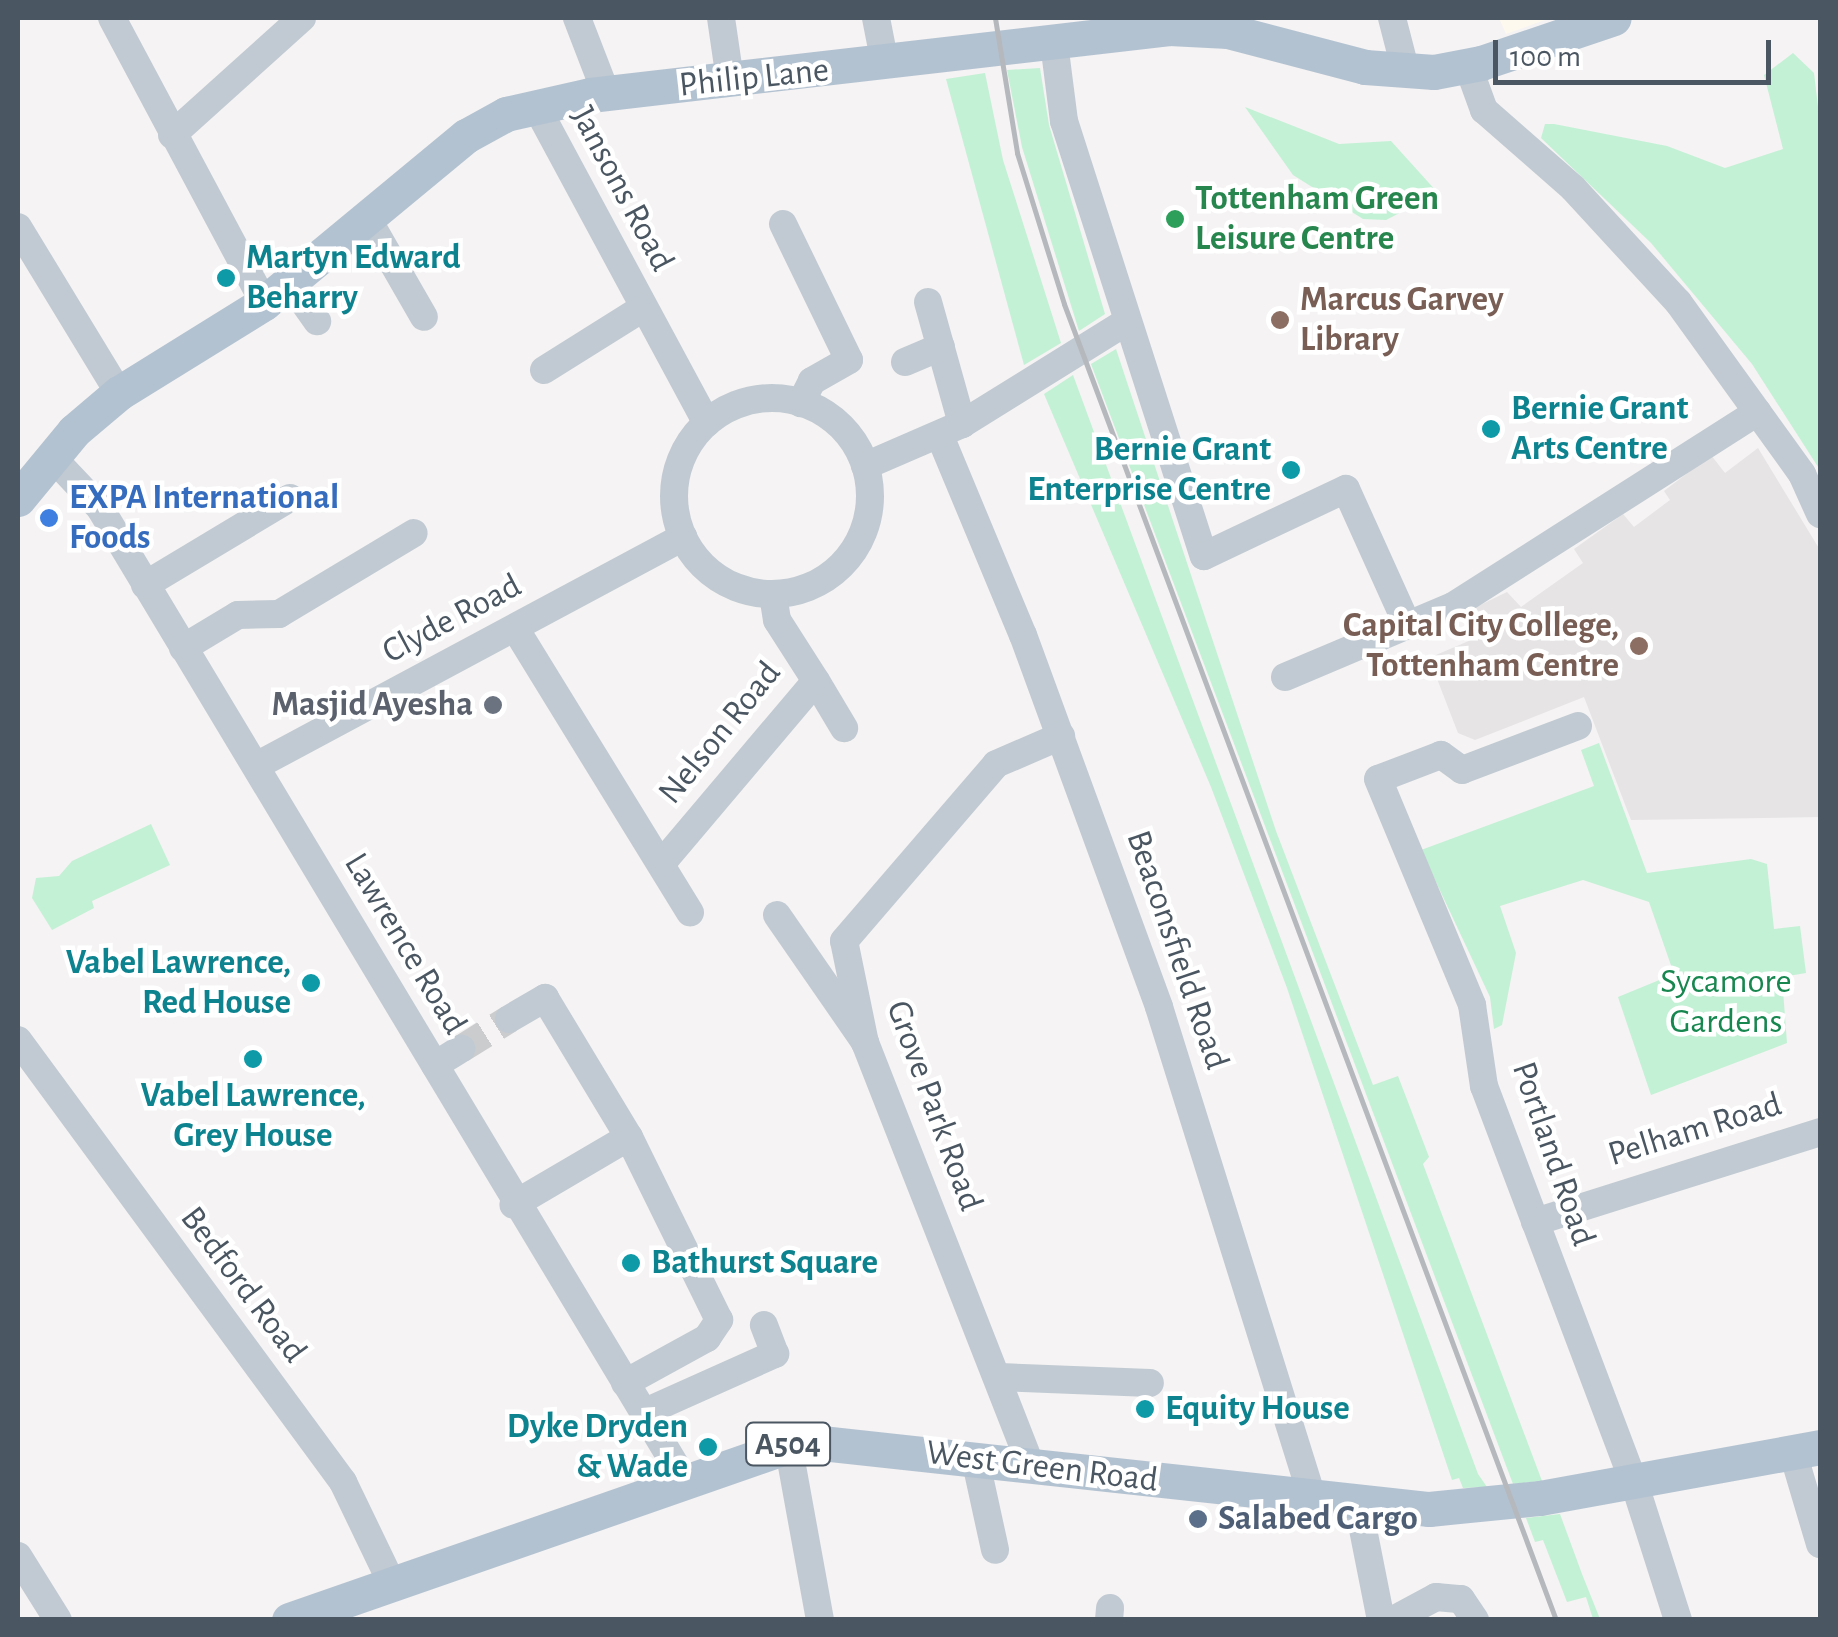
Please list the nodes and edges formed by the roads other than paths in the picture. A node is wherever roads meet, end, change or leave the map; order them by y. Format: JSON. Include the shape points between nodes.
{"nodes":[{"id":1,"x":112,"y":18,"type":"edge"},
{"id":2,"x":302,"y":18,"type":"edge"},
{"id":3,"x":578,"y":18,"type":"edge"},
{"id":4,"x":722,"y":18,"type":"edge"},
{"id":5,"x":876,"y":18,"type":"edge"},
{"id":6,"x":1392,"y":18,"type":"edge"},
{"id":7,"x":1614,"y":18,"type":"edge"},
{"id":8,"x":1168,"y":23,"type":"edge"},
{"id":9,"x":1054,"y":43,"type":"junction"},
{"id":10,"x":885,"y":64,"type":"junction"},
{"id":11,"x":1468,"y":66,"type":"junction"},
{"id":12,"x":1406,"y":72,"type":"junction"},
{"id":13,"x":730,"y":80,"type":"junction"},
{"id":14,"x":606,"y":94,"type":"junction"},
{"id":15,"x":536,"y":106,"type":"junction"},
{"id":16,"x":172,"y":135,"type":"junction"},
{"id":17,"x":367,"y":218,"type":"junction"},
{"id":18,"x":782,"y":224,"type":"dead end"},
{"id":19,"x":18,"y":227,"type":"edge"},
{"id":20,"x":277,"y":293,"type":"junction"},
{"id":21,"x":928,"y":302,"type":"dead end"},
{"id":22,"x":643,"y":308,"type":"junction"},
{"id":23,"x":424,"y":317,"type":"dead end"},
{"id":24,"x":317,"y":321,"type":"dead end"},
{"id":25,"x":1126,"y":322,"type":"junction"},
{"id":26,"x":941,"y":348,"type":"junction"},
{"id":27,"x":905,"y":362,"type":"dead end"},
{"id":28,"x":544,"y":370,"type":"dead end"},
{"id":29,"x":119,"y":393,"type":"junction"},
{"id":30,"x":802,"y":403,"type":"junction"},
{"id":31,"x":1756,"y":412,"type":"junction"},
{"id":32,"x":707,"y":423,"type":"junction"},
{"id":33,"x":951,"y":430,"type":"junction"},
{"id":34,"x":52,"y":457,"type":"junction"},
{"id":35,"x":865,"y":466,"type":"junction"},
{"id":36,"x":290,"y":498,"type":"dead end"},
{"id":37,"x":18,"y":499,"type":"edge"},
{"id":38,"x":1820,"y":514,"type":"edge"},
{"id":39,"x":414,"y":532,"type":"dead end"},
{"id":40,"x":683,"y":537,"type":"junction"},
{"id":41,"x":145,"y":585,"type":"junction"},
{"id":42,"x":773,"y":594,"type":"junction"},
{"id":43,"x":1407,"y":624,"type":"junction"},
{"id":44,"x":515,"y":628,"type":"junction"},
{"id":45,"x":183,"y":648,"type":"junction"},
{"id":46,"x":1286,"y":677,"type":"dead end"},
{"id":47,"x":816,"y":681,"type":"junction"},
{"id":48,"x":1578,"y":726,"type":"dead end"},
{"id":49,"x":844,"y":728,"type":"dead end"},
{"id":50,"x":1061,"y":736,"type":"junction"},
{"id":51,"x":256,"y":766,"type":"junction"},
{"id":52,"x":662,"y":863,"type":"junction"},
{"id":53,"x":690,"y":912,"type":"dead end"},
{"id":54,"x":777,"y":916,"type":"dead end"},
{"id":55,"x":844,"y":941,"type":"junction"},
{"id":56,"x":805,"y":959,"type":"junction"},
{"id":57,"x":509,"y":1019,"type":"tunnel mouth"},
{"id":58,"x":18,"y":1040,"type":"edge"},
{"id":59,"x":866,"y":1043,"type":"junction"},
{"id":60,"x":462,"y":1048,"type":"tunnel mouth"},
{"id":61,"x":435,"y":1065,"type":"junction"},
{"id":62,"x":1820,"y":1132,"type":"edge"},
{"id":63,"x":629,"y":1137,"type":"junction"},
{"id":64,"x":513,"y":1205,"type":"junction"},
{"id":65,"x":1535,"y":1222,"type":"junction"},
{"id":66,"x":764,"y":1325,"type":"dead end"},
{"id":67,"x":1000,"y":1378,"type":"junction"},
{"id":68,"x":1150,"y":1383,"type":"dead end"},
{"id":69,"x":625,"y":1384,"type":"junction"},
{"id":70,"x":643,"y":1413,"type":"junction"},
{"id":71,"x":788,"y":1444,"type":"junction"},
{"id":72,"x":1807,"y":1450,"type":"edge"},
{"id":73,"x":976,"y":1458,"type":"junction"},
{"id":74,"x":1031,"y":1466,"type":"junction"},
{"id":75,"x":683,"y":1478,"type":"junction"},
{"id":76,"x":1634,"y":1482,"type":"junction"},
{"id":77,"x":1313,"y":1500,"type":"junction"},
{"id":78,"x":1358,"y":1504,"type":"junction"},
{"id":79,"x":1820,"y":1544,"type":"edge"},
{"id":80,"x":996,"y":1550,"type":"dead end"},
{"id":81,"x":18,"y":1556,"type":"edge"},
{"id":82,"x":392,"y":1584,"type":"junction"},
{"id":83,"x":58,"y":1620,"type":"edge"},
{"id":84,"x":288,"y":1620,"type":"edge"},
{"id":85,"x":820,"y":1620,"type":"edge"},
{"id":86,"x":1381,"y":1620,"type":"edge"},
{"id":87,"x":1394,"y":1620,"type":"edge"},
{"id":88,"x":1476,"y":1620,"type":"edge"},
{"id":89,"x":1678,"y":1620,"type":"edge"}],
"edges":[{"from":1,"to":16,"type":"street"},
{"from":2,"to":16,"type":"street"},
{"from":3,"to":14,"type":"street"},
{"from":4,"to":13,"type":"street"},
{"from":5,"to":10,"type":"street"},
{"from":6,"to":12,"type":"street"},
{"from":7,"to":11,"type":"main road","name":"Philip Lane"},
{"from":8,"to":9,"type":"main road","name":"Philip Lane"},
{"from":8,"to":12,"type":"main road","name":"Philip Lane","via":[[1228,30]]},
{"from":9,"to":10,"type":"main road","name":"Philip Lane"},
{"from":9,"to":25,"type":"street","via":[[1064,120]]},
{"from":10,"to":13,"type":"main road","name":"Philip Lane"},
{"from":11,"to":12,"type":"main road","name":"Philip Lane"},
{"from":11,"to":31,"type":"street","via":[[1484,110],[1607,222],[1678,302]]},
{"from":13,"to":14,"type":"main road","name":"Philip Lane"},
{"from":14,"to":15,"type":"main road","name":"Philip Lane"},
{"from":15,"to":17,"type":"main road","name":"Philip Lane","via":[[466,136]]},
{"from":15,"to":22,"type":"street","name":"Jansons Road"},
{"from":16,"to":20,"type":"street"},
{"from":17,"to":20,"type":"main road","name":"Philip Lane"},
{"from":17,"to":23,"type":"street"},
{"from":18,"to":30,"type":"street","via":[[849,360],[812,381]]},
{"from":19,"to":29,"type":"street"},
{"from":20,"to":24,"type":"street"},
{"from":20,"to":29,"type":"main road","name":"Philip Lane"},
{"from":21,"to":26,"type":"street"},
{"from":22,"to":28,"type":"street","name":"Jansons Road"},
{"from":22,"to":32,"type":"street","name":"Jansons Road"},
{"from":25,"to":33,"type":"street"},
{"from":25,"to":43,"type":"street","via":[[1204,556],[1346,489]]},
{"from":26,"to":27,"type":"street"},
{"from":26,"to":33,"type":"street"},
{"from":29,"to":34,"type":"main road","name":"Philip Lane"},
{"from":30,"to":32,"type":"street","via":[[751,401]]},
{"from":30,"to":35,"type":"street","via":[[844,430]]},
{"from":31,"to":38,"type":"street"},
{"from":31,"to":43,"type":"street","via":[[1672,471],[1630,488],[1502,578]]},
{"from":32,"to":40,"type":"street","via":[[686,448],[676,477]]},
{"from":33,"to":35,"type":"street"},
{"from":33,"to":50,"type":"street","name":"Beaconsfield Road"},
{"from":34,"to":37,"type":"main road","name":"Philip Lane"},
{"from":34,"to":41,"type":"street","name":"Lawrence Road","via":[[91,496]]},
{"from":35,"to":42,"type":"street","via":[[868,516],[852,553],[812,586]]},
{"from":36,"to":41,"type":"street"},
{"from":39,"to":45,"type":"street","via":[[279,614],[238,615]]},
{"from":40,"to":42,"type":"street","via":[[724,582]]},
{"from":40,"to":44,"type":"street","name":"Clyde Road"},
{"from":41,"to":45,"type":"street","name":"Lawrence Road"},
{"from":42,"to":47,"type":"street","name":"Nelson Road","via":[[777,620]]},
{"from":43,"to":46,"type":"street"},
{"from":44,"to":51,"type":"street","name":"Clyde Road"},
{"from":44,"to":52,"type":"street"},
{"from":45,"to":51,"type":"street","name":"Lawrence Road"},
{"from":47,"to":49,"type":"street"},
{"from":47,"to":52,"type":"street","name":"Nelson Road"},
{"from":48,"to":65,"type":"street","name":"Portland Road","via":[[1462,770],[1440,755],[1378,779],[1472,1005],[1484,1086]]},
{"from":50,"to":55,"type":"street","via":[[996,764]]},
{"from":50,"to":77,"type":"street","name":"Beaconsfield Road","via":[[1159,1007]]},
{"from":51,"to":61,"type":"street","name":"Lawrence Road"},
{"from":52,"to":53,"type":"street"},
{"from":54,"to":56,"type":"street"},
{"from":55,"to":56,"type":"street"},
{"from":55,"to":59,"type":"street","name":"Grove Park Road"},
{"from":56,"to":59,"type":"street"},
{"from":57,"to":63,"type":"street","via":[[545,998]]},
{"from":58,"to":82,"type":"street","name":"Bedford Road","via":[[343,1482]]},
{"from":59,"to":67,"type":"street","name":"Grove Park Road"},
{"from":60,"to":61,"type":"street"},
{"from":61,"to":64,"type":"street","name":"Lawrence Road"},
{"from":62,"to":65,"type":"street","name":"Pelham Road"},
{"from":63,"to":64,"type":"street"},
{"from":63,"to":69,"type":"street","via":[[719,1320],[707,1338]]},
{"from":64,"to":69,"type":"street","name":"Lawrence Road"},
{"from":65,"to":76,"type":"street","name":"Portland Road"},
{"from":66,"to":70,"type":"street","via":[[775,1354]]},
{"from":67,"to":68,"type":"street"},
{"from":67,"to":74,"type":"street","name":"Grove Park Road"},
{"from":69,"to":70,"type":"street","name":"Lawrence Road"},
{"from":70,"to":75,"type":"street","name":"Lawrence Road"},
{"from":71,"to":73,"type":"main road","name":"West Green Road","number":"A504","via":[[839,1440]]},
{"from":71,"to":75,"type":"main road","name":"West Green Road","number":"A504"},
{"from":71,"to":85,"type":"street"},
{"from":72,"to":76,"type":"main road","name":"West Green Road","number":"A504"},
{"from":72,"to":79,"type":"street"},
{"from":73,"to":74,"type":"main road","name":"West Green Road","number":"A504"},
{"from":73,"to":80,"type":"street"},
{"from":74,"to":77,"type":"main road","name":"West Green Road","number":"A504"},
{"from":75,"to":82,"type":"main road","name":"West Green Road","number":"A504"},
{"from":76,"to":78,"type":"main road","name":"West Green Road","number":"A504","via":[[1453,1508]]},
{"from":76,"to":89,"type":"street","name":"Portland Road"},
{"from":77,"to":78,"type":"main road","name":"West Green Road","number":"A504"},
{"from":78,"to":86,"type":"street"},
{"from":81,"to":83,"type":"street"},
{"from":82,"to":84,"type":"main road","name":"West Green Road","number":"A504"},
{"from":87,"to":88,"type":"street","via":[[1436,1597],[1460,1599]]}]}
